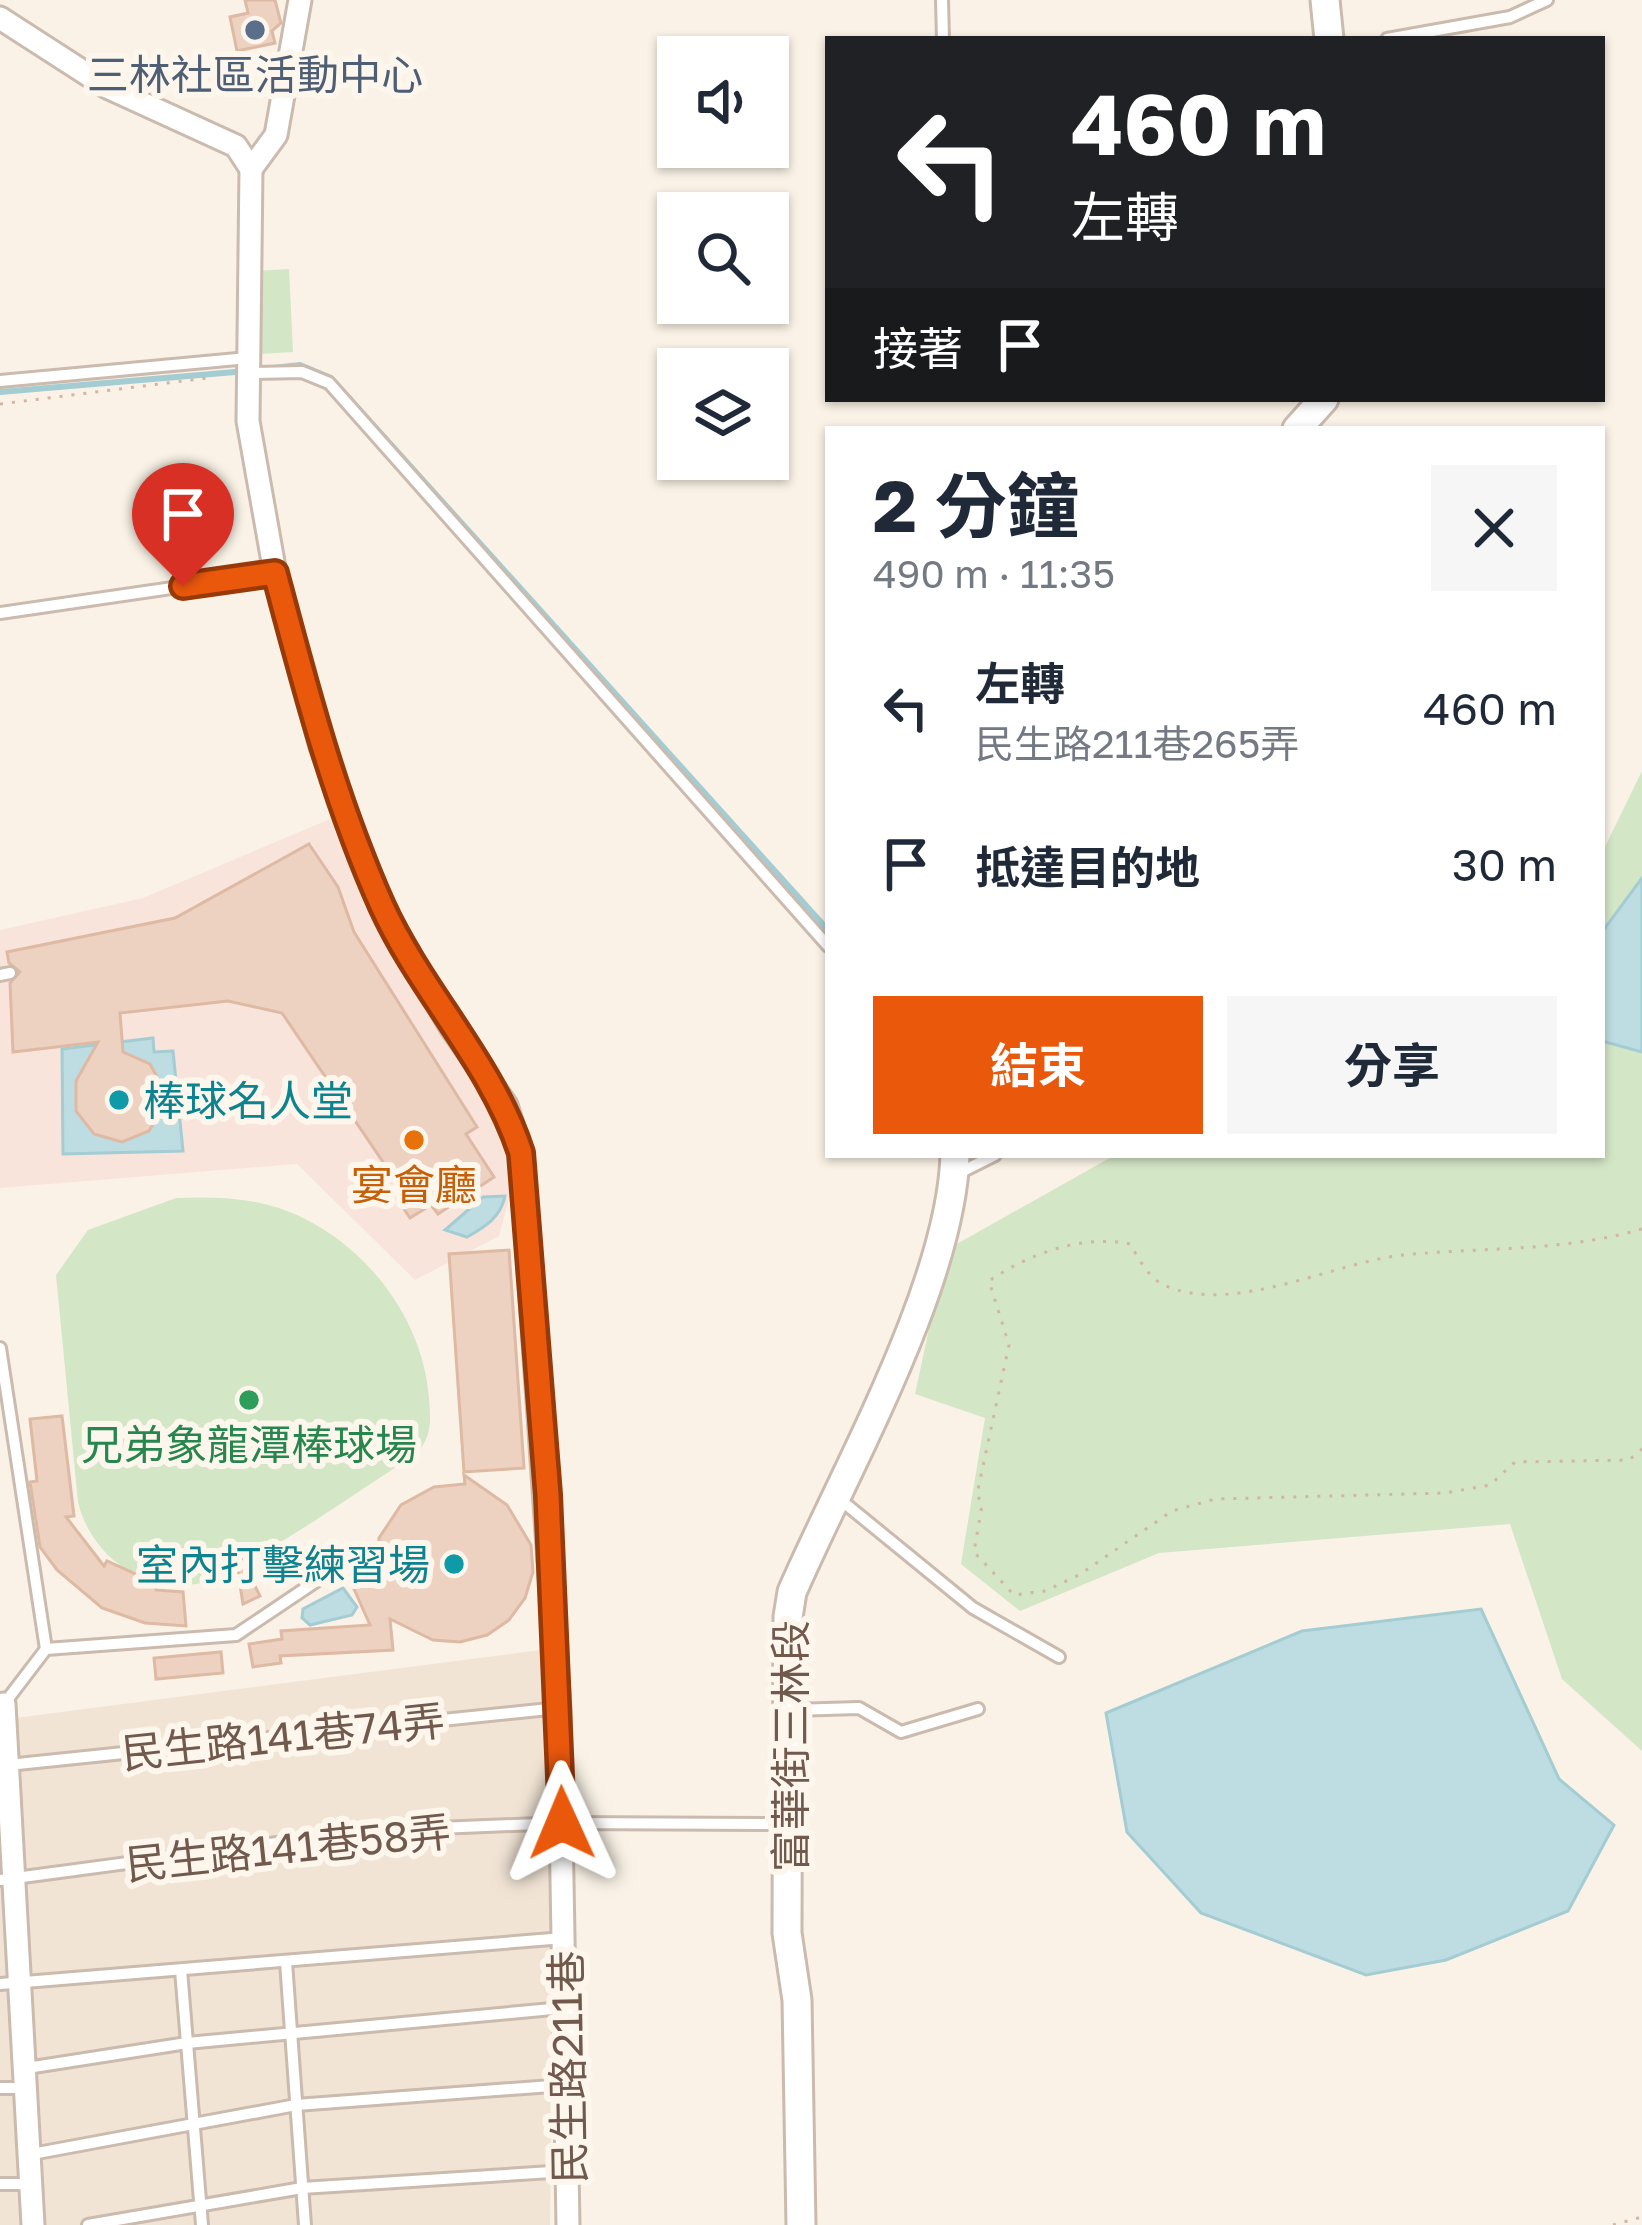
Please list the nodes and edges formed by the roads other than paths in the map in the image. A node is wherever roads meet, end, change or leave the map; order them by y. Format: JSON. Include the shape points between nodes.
{"nodes":[{"id":1,"x":300,"y":0,"type":"edge"},
{"id":2,"x":942,"y":0,"type":"edge"},
{"id":3,"x":1325,"y":0,"type":"edge"},
{"id":4,"x":1547,"y":0,"type":"edge"},
{"id":5,"x":0,"y":18,"type":"edge"},
{"id":6,"x":943,"y":36,"type":"edge"},
{"id":7,"x":1329,"y":36,"type":"edge"},
{"id":8,"x":1405,"y":36,"type":"edge"},
{"id":9,"x":251,"y":169,"type":"junction"},
{"id":10,"x":248,"y":366,"type":"junction"},
{"id":11,"x":0,"y":380,"type":"edge"},
{"id":12,"x":1321,"y":402,"type":"edge"},
{"id":13,"x":1300,"y":426,"type":"edge"},
{"id":14,"x":275,"y":573,"type":"junction"},
{"id":15,"x":0,"y":613,"type":"edge"},
{"id":16,"x":825,"y":943,"type":"edge"},
{"id":17,"x":955,"y":1165,"type":"edge"},
{"id":18,"x":0,"y":1348,"type":"edge"},
{"id":19,"x":835,"y":1495,"type":"junction"},
{"id":20,"x":361,"y":1551,"type":"dead end"},
{"id":21,"x":46,"y":1649,"type":"junction"},
{"id":22,"x":1059,"y":1657,"type":"dead end"},
{"id":23,"x":4,"y":1703,"type":"joint"},
{"id":24,"x":559,"y":1708,"type":"junction"},
{"id":25,"x":978,"y":1709,"type":"dead end"},
{"id":26,"x":789,"y":1710,"type":"junction"},
{"id":27,"x":3,"y":1734,"type":"edge"},
{"id":28,"x":8,"y":1765,"type":"junction"},
{"id":29,"x":562,"y":1823,"type":"junction"},
{"id":30,"x":789,"y":1824,"type":"junction"},
{"id":31,"x":8,"y":1880,"type":"edge"},
{"id":32,"x":564,"y":1938,"type":"junction"},
{"id":33,"x":286,"y":1962,"type":"junction"},
{"id":34,"x":182,"y":1970,"type":"junction"},
{"id":35,"x":11,"y":1984,"type":"edge"},
{"id":36,"x":566,"y":2008,"type":"junction"},
{"id":37,"x":291,"y":2035,"type":"junction"},
{"id":38,"x":187,"y":2043,"type":"junction"},
{"id":39,"x":28,"y":2078,"type":"junction"},
{"id":40,"x":568,"y":2085,"type":"junction"},
{"id":41,"x":0,"y":2088,"type":"edge"},
{"id":42,"x":296,"y":2105,"type":"junction"},
{"id":43,"x":194,"y":2125,"type":"junction"},
{"id":44,"x":32,"y":2154,"type":"junction"},
{"id":45,"x":570,"y":2171,"type":"junction"},
{"id":46,"x":0,"y":2183,"type":"edge"},
{"id":47,"x":34,"y":2184,"type":"junction"},
{"id":48,"x":302,"y":2188,"type":"junction"},
{"id":49,"x":200,"y":2204,"type":"junction"},
{"id":50,"x":33,"y":2225,"type":"edge"},
{"id":51,"x":88,"y":2225,"type":"edge"},
{"id":52,"x":202,"y":2225,"type":"edge"},
{"id":53,"x":304,"y":2225,"type":"edge"},
{"id":54,"x":568,"y":2225,"type":"edge"},
{"id":55,"x":801,"y":2225,"type":"edge"}],
"edges":[{"from":1,"to":9,"type":"street","via":[[276,135]]},
{"from":2,"to":6,"type":"lane"},
{"from":3,"to":7,"type":"street"},
{"from":4,"to":8,"type":"lane","via":[[1510,17]]},
{"from":5,"to":9,"type":"street","via":[[107,87],[236,146]]},
{"from":9,"to":10,"type":"street","name":"民生路211巷"},
{"from":10,"to":11,"type":"lane"},
{"from":10,"to":14,"type":"street","name":"民生路211巷","via":[[248,421]]},
{"from":10,"to":16,"type":"lane","via":[[329,383]]},
{"from":12,"to":13,"type":"street"},
{"from":14,"to":15,"type":"lane"},
{"from":14,"to":24,"type":"street","name":"民生路211巷","via":[[321,748],[383,908],[506,1105],[521,1153]]},
{"from":17,"to":19,"type":"street","name":"富華街三林段","via":[[942,1241]]},
{"from":18,"to":21,"type":"lane"},
{"from":19,"to":22,"type":"lane","via":[[973,1608]]},
{"from":19,"to":26,"type":"street","name":"富華街三林段","via":[[792,1592]]},
{"from":20,"to":21,"type":"lane","via":[[236,1635]]},
{"from":21,"to":23,"type":"lane"},
{"from":23,"to":27,"type":"street"},
{"from":24,"to":28,"type":"lane","name":"民生路141巷74弄"},
{"from":24,"to":29,"type":"street","name":"民生路211巷"},
{"from":25,"to":26,"type":"lane","via":[[901,1732],[859,1708]]},
{"from":26,"to":30,"type":"street","name":"富華街三林段"},
{"from":27,"to":28,"type":"street"},
{"from":28,"to":31,"type":"street"},
{"from":29,"to":30,"type":"lane","name":"民生路141巷58弄"},
{"from":29,"to":31,"type":"lane","name":"民生路141巷58弄","via":[[366,1831]]},
{"from":29,"to":32,"type":"street","name":"民生路211巷"},
{"from":30,"to":55,"type":"street","name":"富華街三林段"},
{"from":31,"to":35,"type":"street"},
{"from":32,"to":33,"type":"lane"},
{"from":32,"to":36,"type":"street","name":"民生路211巷"},
{"from":33,"to":34,"type":"lane"},
{"from":33,"to":37,"type":"lane"},
{"from":34,"to":35,"type":"lane"},
{"from":34,"to":38,"type":"lane"},
{"from":35,"to":39,"type":"street"},
{"from":36,"to":37,"type":"lane"},
{"from":36,"to":40,"type":"street","name":"民生路211巷"},
{"from":37,"to":38,"type":"lane"},
{"from":37,"to":42,"type":"lane"},
{"from":38,"to":39,"type":"lane"},
{"from":38,"to":43,"type":"lane"},
{"from":39,"to":41,"type":"lane"},
{"from":39,"to":44,"type":"street"},
{"from":40,"to":42,"type":"lane"},
{"from":40,"to":45,"type":"street","name":"民生路211巷"},
{"from":42,"to":43,"type":"lane"},
{"from":42,"to":48,"type":"lane"},
{"from":43,"to":44,"type":"lane"},
{"from":43,"to":49,"type":"lane"},
{"from":44,"to":47,"type":"street"},
{"from":45,"to":48,"type":"lane"},
{"from":45,"to":54,"type":"street","name":"民生路211巷"},
{"from":46,"to":47,"type":"lane"},
{"from":47,"to":50,"type":"street"},
{"from":48,"to":49,"type":"lane"},
{"from":48,"to":53,"type":"lane"},
{"from":49,"to":51,"type":"lane"},
{"from":49,"to":52,"type":"lane"}]}
